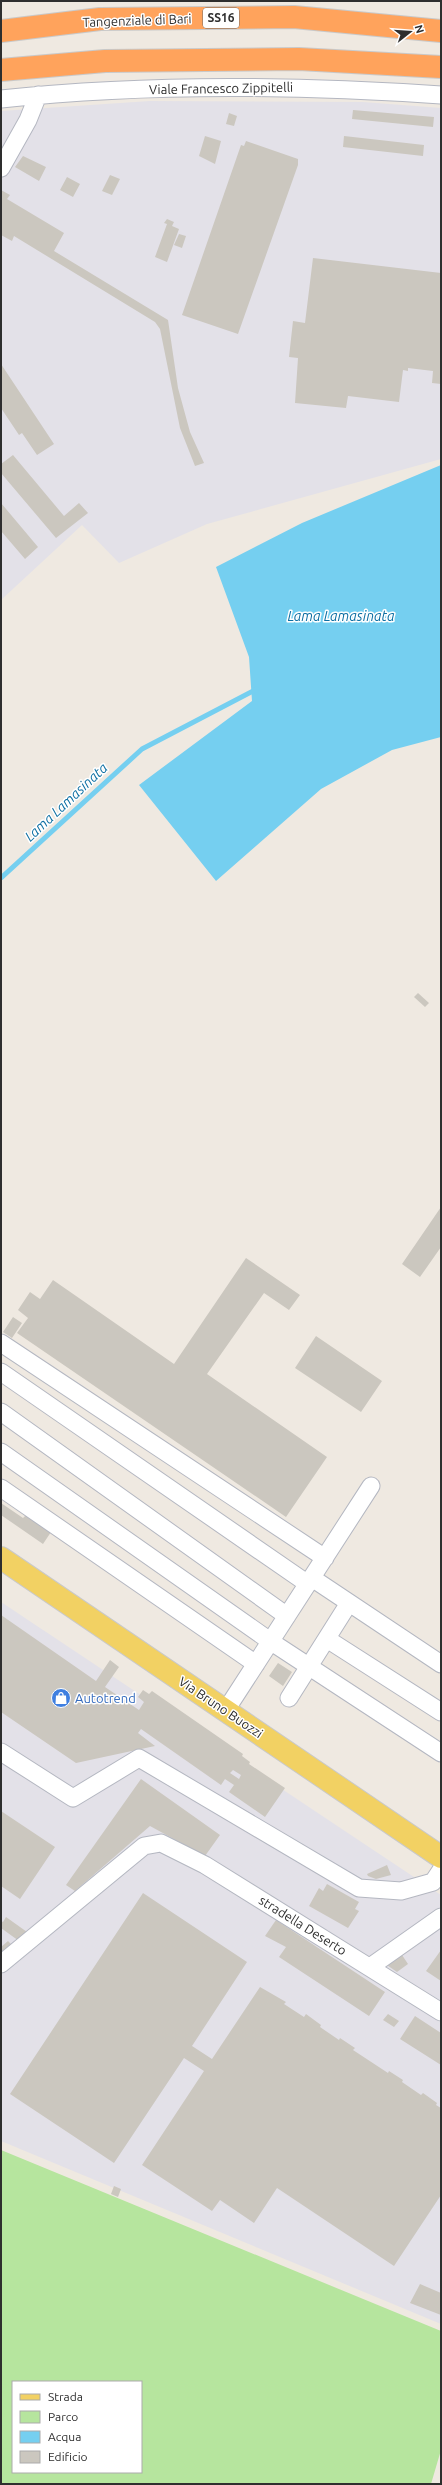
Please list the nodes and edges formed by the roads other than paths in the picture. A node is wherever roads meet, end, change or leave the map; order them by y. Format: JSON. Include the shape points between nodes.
{"nodes":[{"id":1,"x":1,"y":31,"type":"edge"},
{"id":2,"x":441,"y":31,"type":"edge"},
{"id":3,"x":441,"y":67,"type":"edge"},
{"id":4,"x":1,"y":70,"type":"edge"},
{"id":5,"x":38,"y":95,"type":"junction"},
{"id":6,"x":441,"y":96,"type":"edge"},
{"id":7,"x":1,"y":99,"type":"edge"},
{"id":8,"x":1,"y":168,"type":"edge"},
{"id":9,"x":1,"y":1343,"type":"edge"},
{"id":10,"x":1,"y":1372,"type":"edge"},
{"id":11,"x":1,"y":1412,"type":"edge"},
{"id":12,"x":1,"y":1452,"type":"edge"},
{"id":13,"x":371,"y":1486,"type":"dead end"},
{"id":14,"x":1,"y":1488,"type":"edge"},
{"id":15,"x":1,"y":1558,"type":"edge"},
{"id":16,"x":325,"y":1558,"type":"junction"},
{"id":17,"x":310,"y":1581,"type":"junction"},
{"id":18,"x":349,"y":1603,"type":"junction"},
{"id":19,"x":287,"y":1616,"type":"junction"},
{"id":20,"x":327,"y":1639,"type":"junction"},
{"id":21,"x":270,"y":1641,"type":"junction"},
{"id":22,"x":256,"y":1664,"type":"junction"},
{"id":23,"x":441,"y":1664,"type":"edge"},
{"id":24,"x":309,"y":1667,"type":"junction"},
{"id":25,"x":289,"y":1698,"type":"dead end"},
{"id":26,"x":226,"y":1710,"type":"junction"},
{"id":27,"x":441,"y":1712,"type":"edge"},
{"id":28,"x":1,"y":1752,"type":"edge"},
{"id":29,"x":441,"y":1753,"type":"edge"},
{"id":30,"x":441,"y":1857,"type":"edge"},
{"id":31,"x":441,"y":1870,"type":"edge"},
{"id":32,"x":441,"y":1917,"type":"edge"},
{"id":33,"x":1,"y":1964,"type":"edge"},
{"id":34,"x":370,"y":1967,"type":"junction"},
{"id":35,"x":441,"y":2012,"type":"edge"}],
"edges":[{"from":1,"to":2,"type":"highway","name":"Tangenziale di Bari","number":"SS16","via":[[100,19],[294,18]]},
{"from":3,"to":4,"type":"highway","via":[[299,59],[136,60]]},
{"from":5,"to":6,"type":"street","name":"Viale Francesco Zippitelli","via":[[165,89],[297,87]]},
{"from":5,"to":7,"type":"street","name":"Viale Francesco Zippitelli"},
{"from":5,"to":8,"type":"street","via":[[28,120]]},
{"from":9,"to":16,"type":"street"},
{"from":10,"to":17,"type":"street"},
{"from":11,"to":19,"type":"street"},
{"from":12,"to":21,"type":"street"},
{"from":13,"to":16,"type":"street"},
{"from":14,"to":22,"type":"street"},
{"from":15,"to":26,"type":"main road","name":"Via Bruno Buozzi"},
{"from":16,"to":17,"type":"street"},
{"from":17,"to":18,"type":"street"},
{"from":17,"to":19,"type":"street"},
{"from":18,"to":20,"type":"street"},
{"from":18,"to":23,"type":"street"},
{"from":19,"to":21,"type":"street"},
{"from":20,"to":24,"type":"street"},
{"from":20,"to":27,"type":"street"},
{"from":21,"to":22,"type":"street"},
{"from":21,"to":24,"type":"street"},
{"from":22,"to":26,"type":"street"},
{"from":24,"to":25,"type":"street"},
{"from":24,"to":29,"type":"street"},
{"from":26,"to":30,"type":"main road","name":"Via Bruno Buozzi"},
{"from":28,"to":31,"type":"street","via":[[73,1798],[139,1758],[360,1888],[401,1891],[433,1882]]},
{"from":32,"to":34,"type":"street"},
{"from":33,"to":34,"type":"street","name":"stradella Deserto","via":[[144,1846],[161,1843],[205,1864]]},
{"from":34,"to":35,"type":"street","name":"stradella Deserto"}]}
